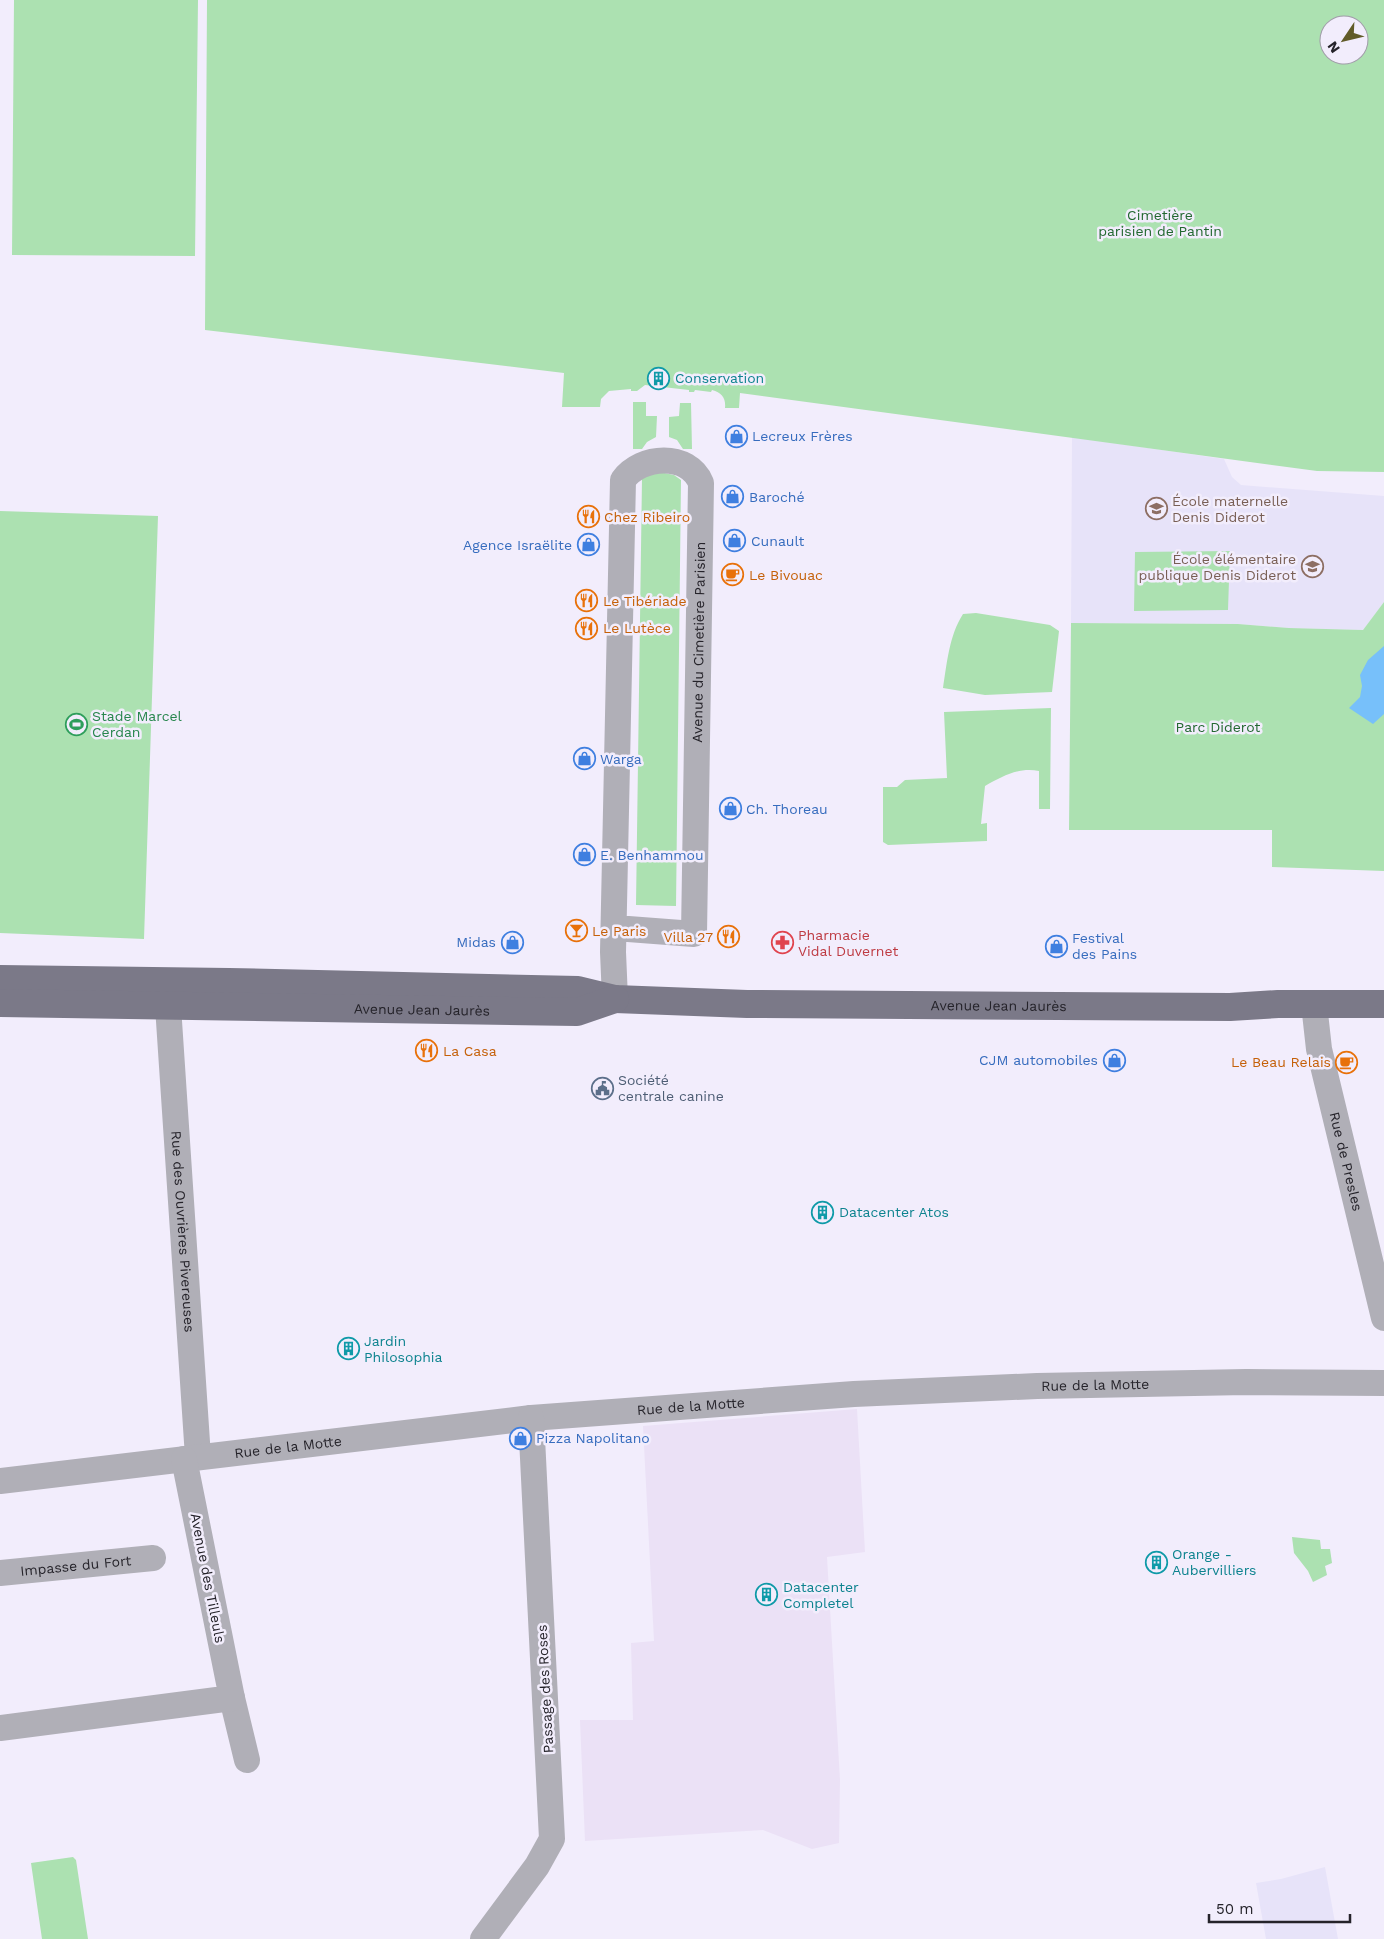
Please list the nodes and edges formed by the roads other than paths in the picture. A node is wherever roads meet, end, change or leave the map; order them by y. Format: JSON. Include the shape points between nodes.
{"nodes":[{"id":1,"x":615,"y":928,"type":"junction"},
{"id":2,"x":0,"y":979,"type":"edge"},
{"id":3,"x":229,"y":994,"type":"junction"},
{"id":4,"x":615,"y":1000,"type":"junction"},
{"id":5,"x":0,"y":1003,"type":"edge"},
{"id":6,"x":1314,"y":1004,"type":"junction"},
{"id":7,"x":1384,"y":1004,"type":"edge"},
{"id":8,"x":168,"y":1006,"type":"junction"},
{"id":9,"x":1384,"y":1318,"type":"edge"},
{"id":10,"x":1384,"y":1383,"type":"edge"},
{"id":11,"x":531,"y":1418,"type":"junction"},
{"id":12,"x":191,"y":1458,"type":"junction"},
{"id":13,"x":0,"y":1481,"type":"edge"},
{"id":14,"x":153,"y":1558,"type":"dead end"},
{"id":15,"x":0,"y":1573,"type":"edge"},
{"id":16,"x":232,"y":1698,"type":"junction"},
{"id":17,"x":0,"y":1728,"type":"edge"},
{"id":18,"x":247,"y":1760,"type":"dead end"},
{"id":19,"x":483,"y":1939,"type":"edge"}],
"edges":[{"from":1,"to":1,"type":"street","name":"Avenue du Cimetière Parisien","via":[[694,934],[701,483],[691,468],[670,461],[646,463],[628,472],[623,480]]},
{"from":1,"to":4,"type":"street","name":"Avenue du Cimetière Parisien"},
{"from":2,"to":3,"type":"main road","name":"Avenue Jean Jaurès"},
{"from":3,"to":4,"type":"main road","name":"Avenue Jean Jaurès","via":[[577,1012]]},
{"from":3,"to":8,"type":"main road","name":"Avenue Jean Jaurès"},
{"from":4,"to":6,"type":"main road","name":"Avenue Jean Jaurès","via":[[1041,1006]]},
{"from":5,"to":8,"type":"main road","name":"Avenue Jean Jaurès"},
{"from":6,"to":7,"type":"main road","name":"Avenue Jean Jaurès"},
{"from":6,"to":9,"type":"street","name":"Rue de Presles","via":[[1319,1049]]},
{"from":8,"to":12,"type":"street","name":"Rue des Ouvrières Pivereuses"},
{"from":10,"to":11,"type":"street","name":"Rue de la Motte","via":[[1037,1386],[854,1394]]},
{"from":11,"to":12,"type":"street","name":"Rue de la Motte"},
{"from":11,"to":19,"type":"street","name":"Passage des Roses","via":[[552,1839]]},
{"from":12,"to":13,"type":"street","name":"Rue de la Motte"},
{"from":12,"to":16,"type":"street","name":"Avenue des Tilleuls"},
{"from":14,"to":15,"type":"street","name":"Impasse du Fort"},
{"from":16,"to":17,"type":"street"},
{"from":16,"to":18,"type":"street","name":"Avenue des Tilleuls"}]}
